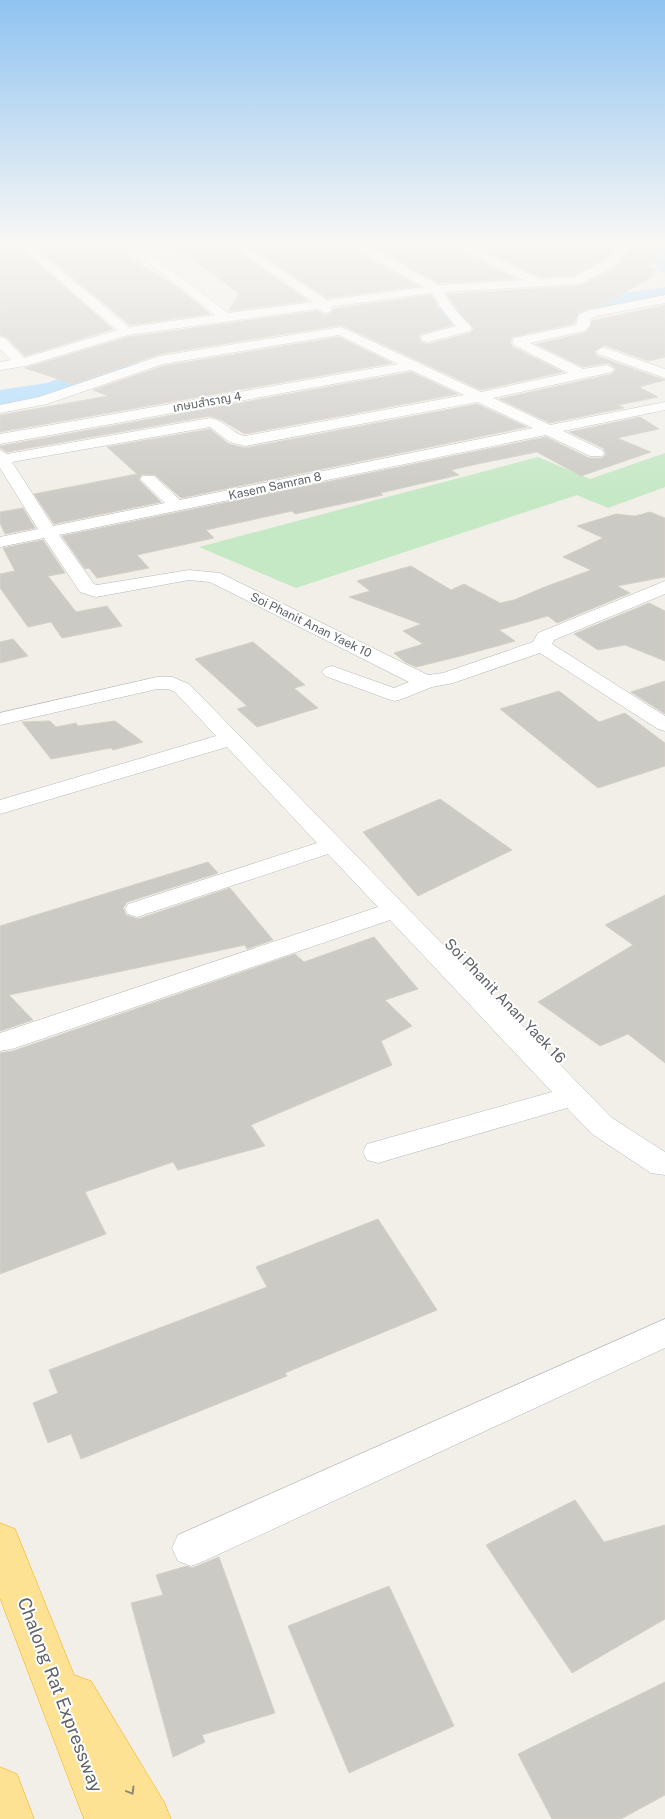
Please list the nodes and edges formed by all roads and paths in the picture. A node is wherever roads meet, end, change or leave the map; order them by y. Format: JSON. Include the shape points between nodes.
{"nodes":[{"id":1,"x":123,"y":329,"type":"edge"},
{"id":2,"x":141,"y":329,"type":"edge"},
{"id":3,"x":327,"y":329,"type":"edge"},
{"id":4,"x":348,"y":329,"type":"edge"},
{"id":5,"x":463,"y":329,"type":"edge"},
{"id":6,"x":576,"y":329,"type":"edge"},
{"id":7,"x":126,"y":331,"type":"junction"},
{"id":8,"x":428,"y":338,"type":"dead end"},
{"id":9,"x":0,"y":341,"type":"edge"},
{"id":10,"x":603,"y":351,"type":"dead end"},
{"id":11,"x":21,"y":363,"type":"junction"},
{"id":12,"x":414,"y":365,"type":"junction"},
{"id":13,"x":0,"y":366,"type":"edge"},
{"id":14,"x":607,"y":369,"type":"dead end"},
{"id":15,"x":581,"y":374,"type":"junction"},
{"id":16,"x":665,"y":374,"type":"edge"},
{"id":17,"x":479,"y":397,"type":"junction"},
{"id":18,"x":665,"y":406,"type":"edge"},
{"id":19,"x":0,"y":409,"type":"edge"},
{"id":20,"x":549,"y":430,"type":"junction"},
{"id":21,"x":0,"y":439,"type":"edge"},
{"id":22,"x":596,"y":453,"type":"dead end"},
{"id":23,"x":2,"y":457,"type":"edge"},
{"id":24,"x":148,"y":479,"type":"dead end"},
{"id":25,"x":177,"y":506,"type":"junction"},
{"id":26,"x":48,"y":532,"type":"junction"},
{"id":27,"x":0,"y":542,"type":"edge"},
{"id":28,"x":665,"y":587,"type":"edge"},
{"id":29,"x":542,"y":646,"type":"junction"},
{"id":30,"x":332,"y":672,"type":"dead end"},
{"id":31,"x":428,"y":681,"type":"junction"},
{"id":32,"x":0,"y":719,"type":"edge"},
{"id":33,"x":665,"y":725,"type":"edge"},
{"id":34,"x":231,"y":739,"type":"junction"},
{"id":35,"x":0,"y":807,"type":"edge"},
{"id":36,"x":339,"y":840,"type":"junction"},
{"id":37,"x":136,"y":909,"type":"dead end"},
{"id":38,"x":395,"y":910,"type":"junction"},
{"id":39,"x":2,"y":1042,"type":"dead end"},
{"id":40,"x":574,"y":1096,"type":"junction"},
{"id":41,"x":378,"y":1152,"type":"dead end"},
{"id":42,"x":664,"y":1166,"type":"edge"},
{"id":43,"x":665,"y":1333,"type":"edge"},
{"id":44,"x":0,"y":1543,"type":"edge"},
{"id":45,"x":191,"y":1548,"type":"dead end"},
{"id":46,"x":34,"y":1629,"type":"junction"},
{"id":47,"x":0,"y":1791,"type":"edge"},
{"id":48,"x":10,"y":1819,"type":"edge"},
{"id":49,"x":108,"y":1819,"type":"edge"},
{"id":50,"x":147,"y":1819,"type":"edge"}],
"edges":[{"from":1,"to":7,"type":"street"},
{"from":2,"to":7,"type":"street"},
{"from":3,"to":19,"type":"street","via":[[160,360],[42,401]]},
{"from":4,"to":12,"type":"street"},
{"from":5,"to":8,"type":"street"},
{"from":6,"to":15,"type":"street","via":[[519,342]]},
{"from":7,"to":11,"type":"street"},
{"from":9,"to":11,"type":"street"},
{"from":10,"to":16,"type":"street"},
{"from":11,"to":13,"type":"street"},
{"from":12,"to":17,"type":"street"},
{"from":12,"to":21,"type":"street","name":"เกษมสำราญ 4"},
{"from":14,"to":15,"type":"street"},
{"from":15,"to":17,"type":"street"},
{"from":17,"to":20,"type":"street"},
{"from":17,"to":23,"type":"street","via":[[245,441],[237,441],[210,422]]},
{"from":18,"to":20,"type":"street","name":"Kasem Samran 8"},
{"from":20,"to":22,"type":"street"},
{"from":20,"to":25,"type":"street","name":"Kasem Samran 8"},
{"from":23,"to":26,"type":"street","name":"Soi Phanit Anan Yaek 10"},
{"from":24,"to":25,"type":"street"},
{"from":25,"to":26,"type":"street","name":"Kasem Samran 8"},
{"from":26,"to":27,"type":"street","name":"Kasem Samran 8"},
{"from":26,"to":31,"type":"street","name":"Soi Phanit Anan Yaek 10","via":[[87,588],[96,592],[189,575],[214,577]]},
{"from":28,"to":29,"type":"street","via":[[545,637]]},
{"from":29,"to":31,"type":"street","via":[[446,679]]},
{"from":29,"to":33,"type":"street"},
{"from":30,"to":31,"type":"street","via":[[395,695]]},
{"from":32,"to":34,"type":"street","via":[[157,683],[172,683],[182,688]]},
{"from":34,"to":35,"type":"street"},
{"from":34,"to":36,"type":"street"},
{"from":36,"to":37,"type":"street"},
{"from":36,"to":38,"type":"street"},
{"from":36,"to":42,"type":"street","name":"Soi Phanit Anan Yaek 16"},
{"from":38,"to":39,"type":"street"},
{"from":38,"to":40,"type":"street"},
{"from":40,"to":41,"type":"street"},
{"from":40,"to":42,"type":"street","via":[[602,1126]]},
{"from":43,"to":45,"type":"street"},
{"from":44,"to":46,"type":"highway","name":"Chalong Rat Expressway"},
{"from":46,"to":49,"type":"highway","name":"Chalong Rat Expressway"},
{"from":46,"to":50,"type":"highway","one_way":true},
{"from":47,"to":48,"type":"highway"}]}
